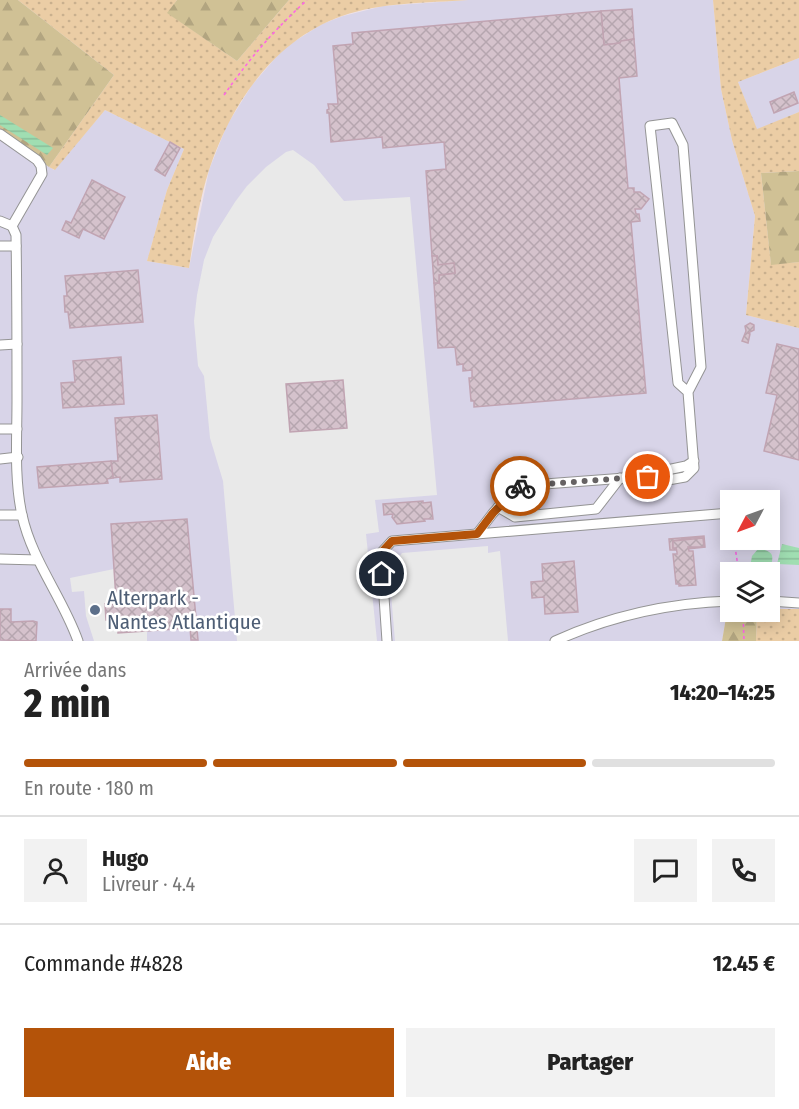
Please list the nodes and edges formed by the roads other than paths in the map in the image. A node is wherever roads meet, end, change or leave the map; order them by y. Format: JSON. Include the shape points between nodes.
{"nodes":[{"id":1,"x":0,"y":134,"type":"edge"},
{"id":2,"x":0,"y":221,"type":"edge"},
{"id":3,"x":12,"y":226,"type":"junction"},
{"id":4,"x":0,"y":246,"type":"edge"},
{"id":5,"x":16,"y":246,"type":"junction"},
{"id":6,"x":17,"y":344,"type":"junction"},
{"id":7,"x":0,"y":345,"type":"edge"},
{"id":8,"x":688,"y":392,"type":"junction"},
{"id":9,"x":0,"y":429,"type":"edge"},
{"id":10,"x":17,"y":429,"type":"junction"},
{"id":11,"x":18,"y":457,"type":"junction"},
{"id":12,"x":0,"y":459,"type":"edge"},
{"id":13,"x":694,"y":460,"type":"junction"},
{"id":14,"x":647,"y":477,"type":"junction"},
{"id":15,"x":623,"y":478,"type":"junction"},
{"id":16,"x":498,"y":507,"type":"junction"},
{"id":17,"x":0,"y":514,"type":"edge"},
{"id":18,"x":720,"y":514,"type":"edge"},
{"id":19,"x":22,"y":515,"type":"junction"},
{"id":20,"x":477,"y":534,"type":"junction"},
{"id":21,"x":0,"y":559,"type":"edge"},
{"id":22,"x":39,"y":560,"type":"junction"},
{"id":23,"x":720,"y":602,"type":"edge"},
{"id":24,"x":780,"y":602,"type":"edge"},
{"id":25,"x":799,"y":603,"type":"edge"},
{"id":26,"x":78,"y":641,"type":"edge"},
{"id":27,"x":387,"y":641,"type":"edge"},
{"id":28,"x":555,"y":641,"type":"edge"}],
"edges":[{"from":1,"to":3,"type":"street","via":[[41,166],[42,174]]},
{"from":2,"to":3,"type":"street"},
{"from":3,"to":5,"type":"street"},
{"from":4,"to":5,"type":"street"},
{"from":5,"to":6,"type":"street"},
{"from":6,"to":7,"type":"street"},
{"from":6,"to":10,"type":"street"},
{"from":8,"to":8,"type":"street","via":[[701,367],[683,145],[672,123],[650,126],[678,383]]},
{"from":8,"to":13,"type":"street"},
{"from":9,"to":10,"type":"street"},
{"from":10,"to":11,"type":"street"},
{"from":11,"to":12,"type":"street"},
{"from":11,"to":19,"type":"street"},
{"from":13,"to":14,"type":"street"},
{"from":13,"to":14,"type":"street","via":[[694,468],[685,477]]},
{"from":14,"to":15,"type":"street","via":[[645,486],[632,487]]},
{"from":14,"to":15,"type":"street","via":[[643,467],[631,468]]},
{"from":15,"to":16,"type":"street","via":[[518,486]]},
{"from":15,"to":16,"type":"street","via":[[596,509],[515,517]]},
{"from":16,"to":20,"type":"street"},
{"from":17,"to":19,"type":"street"},
{"from":18,"to":20,"type":"street"},
{"from":19,"to":22,"type":"street"},
{"from":20,"to":27,"type":"street","via":[[392,541],[381,553]]},
{"from":21,"to":22,"type":"street"},
{"from":22,"to":26,"type":"street"},
{"from":23,"to":28,"type":"street","via":[[659,608],[606,621]]},
{"from":24,"to":25,"type":"street"}]}
